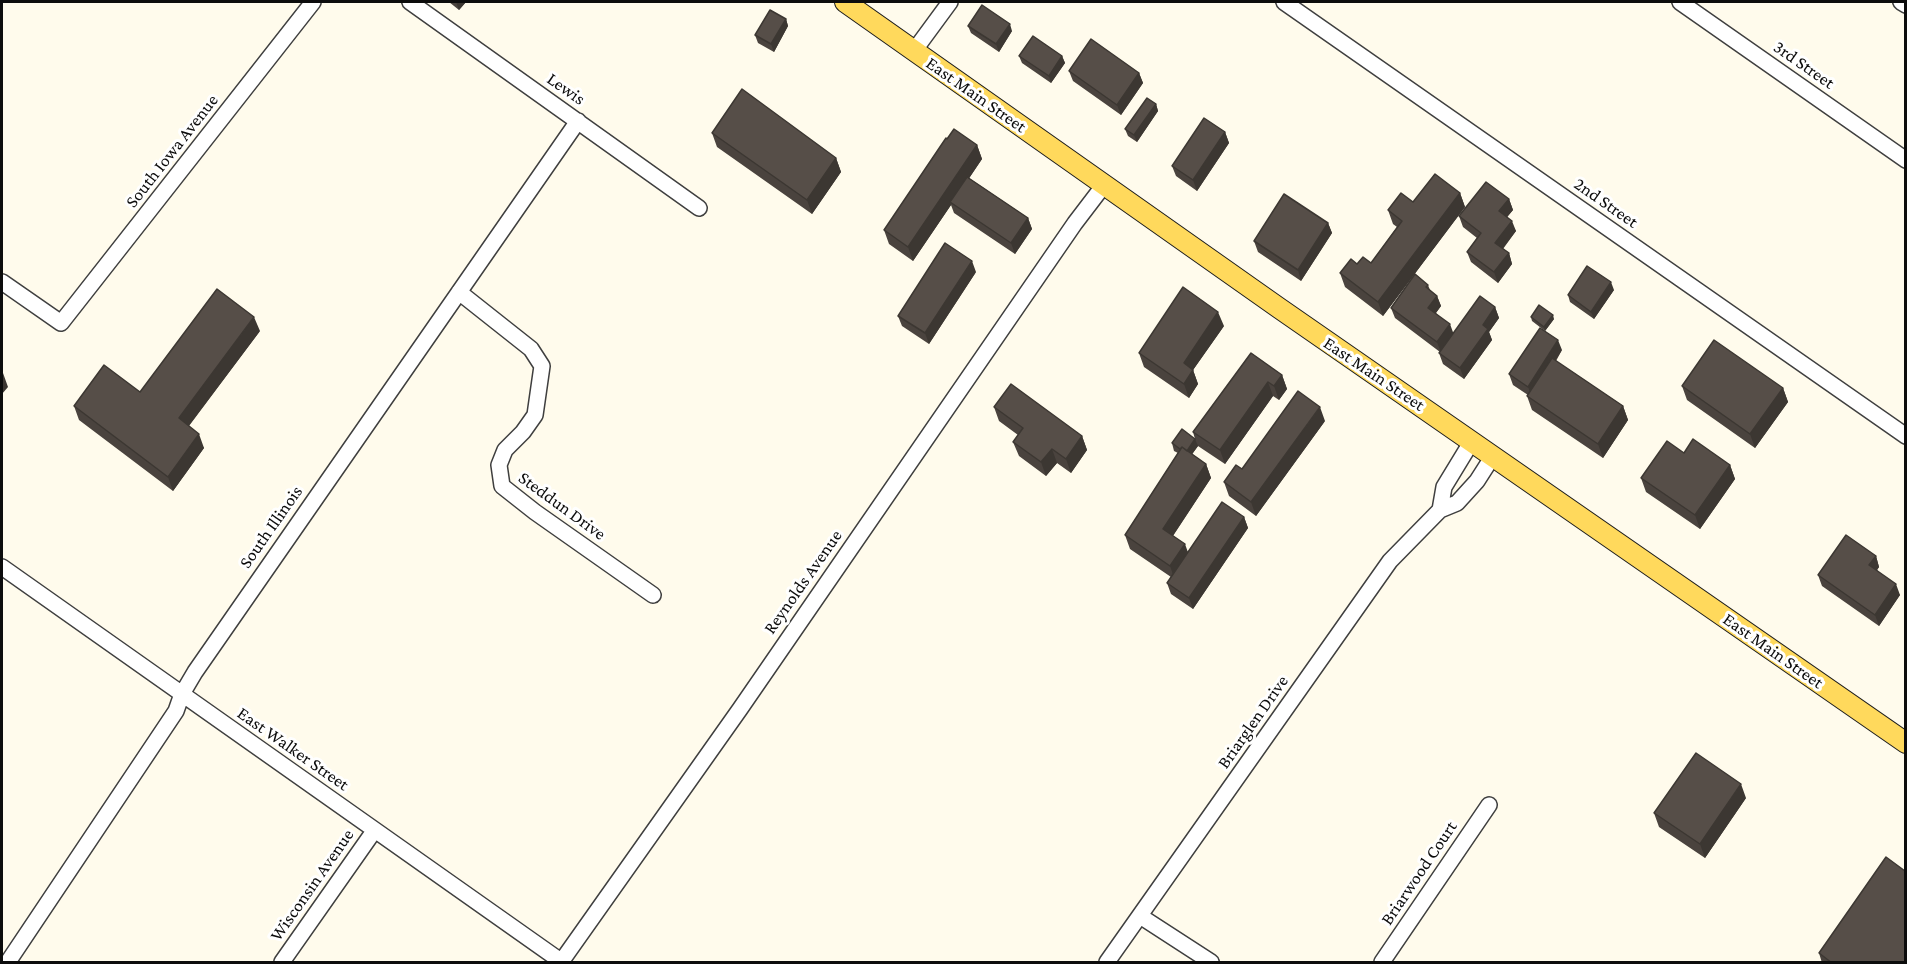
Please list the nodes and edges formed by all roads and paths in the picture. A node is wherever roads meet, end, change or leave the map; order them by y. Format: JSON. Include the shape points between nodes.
{"nodes":[{"id":1,"x":313,"y":2,"type":"edge"},
{"id":2,"x":410,"y":2,"type":"edge"},
{"id":3,"x":845,"y":2,"type":"edge"},
{"id":4,"x":950,"y":2,"type":"edge"},
{"id":5,"x":1284,"y":2,"type":"edge"},
{"id":6,"x":1680,"y":2,"type":"edge"},
{"id":7,"x":1901,"y":2,"type":"edge"},
{"id":8,"x":1905,"y":5,"type":"edge"},
{"id":9,"x":914,"y":51,"type":"junction"},
{"id":10,"x":578,"y":121,"type":"junction"},
{"id":11,"x":1905,"y":160,"type":"edge"},
{"id":12,"x":1104,"y":185,"type":"junction"},
{"id":13,"x":699,"y":208,"type":"dead end"},
{"id":14,"x":2,"y":282,"type":"edge"},
{"id":15,"x":459,"y":292,"type":"junction"},
{"id":16,"x":1905,"y":436,"type":"edge"},
{"id":17,"x":1472,"y":441,"type":"junction"},
{"id":18,"x":1493,"y":456,"type":"junction"},
{"id":19,"x":1440,"y":510,"type":"junction"},
{"id":20,"x":3,"y":571,"type":"edge"},
{"id":21,"x":653,"y":595,"type":"dead end"},
{"id":22,"x":182,"y":694,"type":"junction"},
{"id":23,"x":1905,"y":743,"type":"edge"},
{"id":24,"x":1489,"y":805,"type":"dead end"},
{"id":25,"x":374,"y":831,"type":"junction"},
{"id":26,"x":1140,"y":916,"type":"junction"},
{"id":27,"x":561,"y":962,"type":"edge"},
{"id":28,"x":8,"y":963,"type":"edge"},
{"id":29,"x":282,"y":963,"type":"edge"},
{"id":30,"x":1107,"y":963,"type":"edge"},
{"id":31,"x":1210,"y":963,"type":"edge"},
{"id":32,"x":1382,"y":963,"type":"edge"}],
"edges":[{"from":1,"to":14,"type":"street","name":"South Iowa Avenue","via":[[61,323]]},
{"from":2,"to":10,"type":"street","name":"Lewis"},
{"from":3,"to":9,"type":"main road","name":"East Main Street"},
{"from":4,"to":9,"type":"street"},
{"from":5,"to":16,"type":"street","name":"2nd Street"},
{"from":6,"to":11,"type":"street","name":"3rd Street"},
{"from":7,"to":8,"type":"street"},
{"from":9,"to":12,"type":"main road","name":"East Main Street"},
{"from":10,"to":13,"type":"street","name":"Lewis"},
{"from":10,"to":15,"type":"street","name":"South Illinois"},
{"from":12,"to":17,"type":"main road","name":"East Main Street"},
{"from":12,"to":27,"type":"street","name":"Reynolds Avenue"},
{"from":15,"to":21,"type":"street","name":"Steddun Drive","via":[[531,349],[542,366],[535,415],[505,450],[499,465],[502,486]]},
{"from":15,"to":22,"type":"street","name":"South Illinois"},
{"from":17,"to":18,"type":"main road","name":"East Main Street"},
{"from":17,"to":19,"type":"street","name":"Briarglen Drive","via":[[1444,487]]},
{"from":18,"to":19,"type":"street","name":"Briarglen Drive","via":[[1457,503]]},
{"from":18,"to":23,"type":"main road","name":"East Main Street"},
{"from":19,"to":26,"type":"street","name":"Briarglen Drive","via":[[1390,561]]},
{"from":20,"to":22,"type":"street","name":"East Walker Street"},
{"from":22,"to":25,"type":"street","name":"East Walker Street"},
{"from":22,"to":28,"type":"street","name":"South Illinois","via":[[176,711]]},
{"from":24,"to":32,"type":"street","name":"Briarwood Court"},
{"from":25,"to":27,"type":"street","name":"East Walker Street"},
{"from":25,"to":29,"type":"street","name":"Wisconsin Avenue"},
{"from":26,"to":30,"type":"street","name":"Briarglen Drive"},
{"from":26,"to":31,"type":"street"}]}
